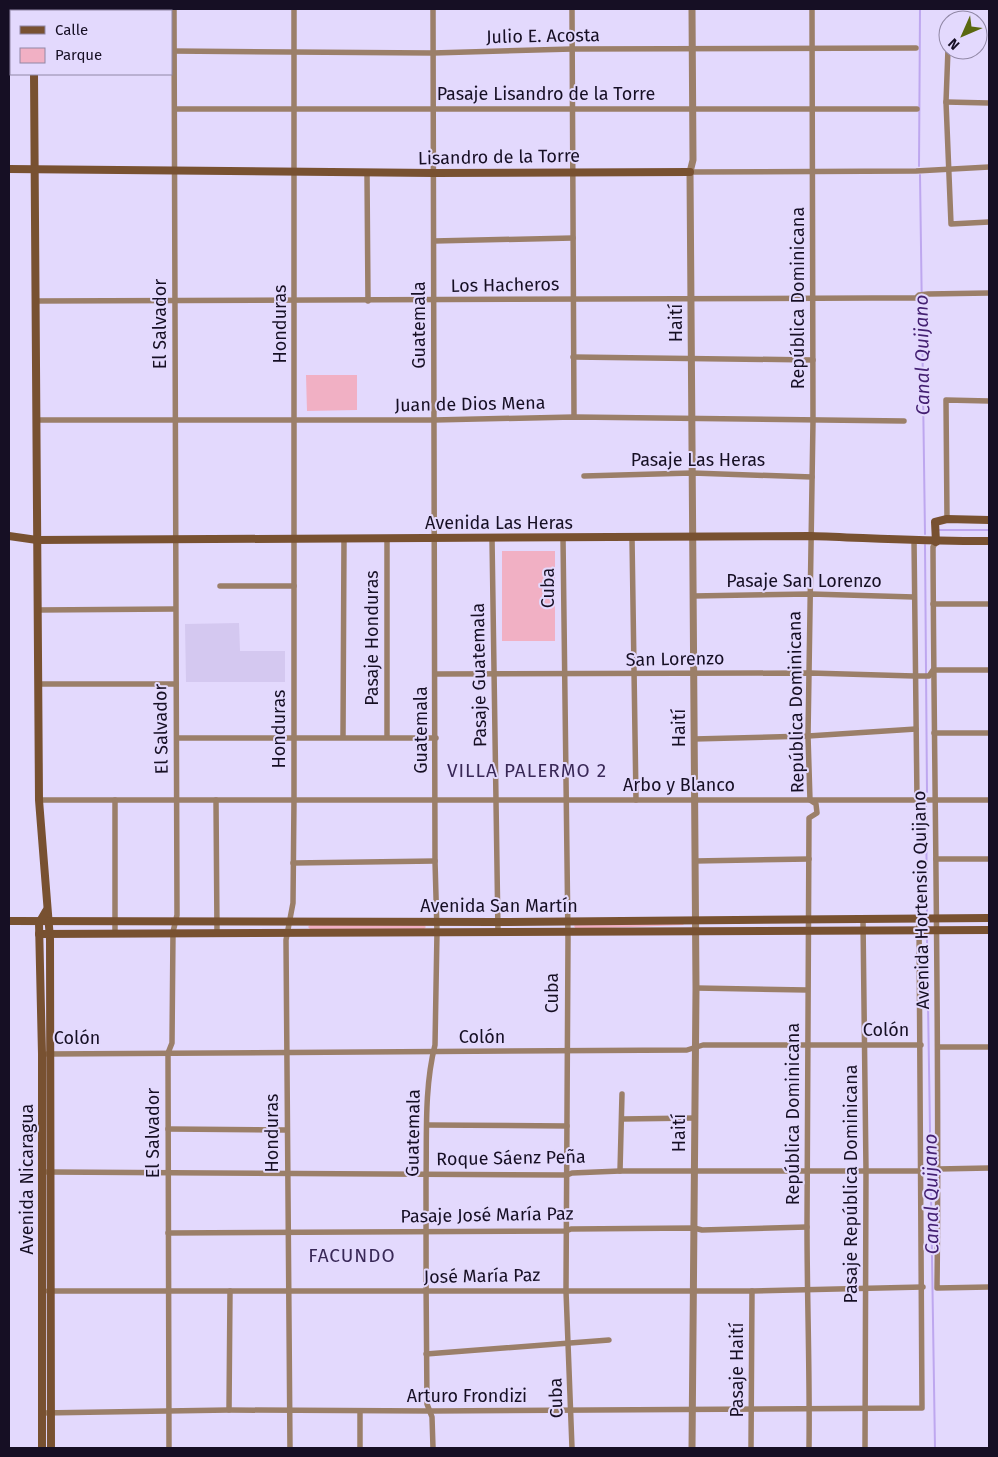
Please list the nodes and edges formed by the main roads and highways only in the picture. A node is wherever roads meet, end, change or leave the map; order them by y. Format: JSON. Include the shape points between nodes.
{"nodes":[{"id":1,"x":34,"y":75,"type":"edge"},
{"id":2,"x":10,"y":169,"type":"edge"},
{"id":3,"x":34,"y":170,"type":"junction"},
{"id":4,"x":690,"y":172,"type":"road end"},
{"id":5,"x":989,"y":520,"type":"edge"},
{"id":6,"x":9,"y":536,"type":"edge"},
{"id":7,"x":37,"y":540,"type":"junction"},
{"id":8,"x":989,"y":541,"type":"edge"},
{"id":9,"x":936,"y":542,"type":"junction"},
{"id":10,"x":46,"y":911,"type":"junction"},
{"id":11,"x":989,"y":918,"type":"edge"},
{"id":12,"x":9,"y":921,"type":"edge"},
{"id":13,"x":39,"y":923,"type":"junction"},
{"id":14,"x":49,"y":923,"type":"junction"},
{"id":15,"x":989,"y":930,"type":"edge"},
{"id":16,"x":39,"y":934,"type":"junction"},
{"id":17,"x":49,"y":934,"type":"junction"},
{"id":18,"x":46,"y":1054,"type":"junction"},
{"id":19,"x":46,"y":1172,"type":"junction"},
{"id":20,"x":46,"y":1413,"type":"junction"},
{"id":21,"x":42,"y":1448,"type":"edge"},
{"id":22,"x":50,"y":1448,"type":"edge"}],
"edges":[{"from":1,"to":3,"type":"main road","name":"Avenida Nicaragua"},
{"from":2,"to":3,"type":"main road","name":"Lisandro de la Torre"},
{"from":3,"to":4,"type":"main road","name":"Lisandro de la Torre","via":[[434,174]]},
{"from":3,"to":7,"type":"main road","name":"Avenida Nicaragua"},
{"from":5,"to":9,"type":"main road","via":[[947,519],[936,522]]},
{"from":6,"to":7,"type":"main road","name":"Avenida Las Heras"},
{"from":7,"to":9,"type":"main road","name":"Avenida Las Heras","via":[[811,536]]},
{"from":7,"to":10,"type":"main road","name":"Avenida Nicaragua","via":[[39,800]]},
{"from":8,"to":9,"type":"main road","name":"Avenida Las Heras"},
{"from":10,"to":13,"type":"main road"},
{"from":10,"to":14,"type":"main road","name":"Avenida Nicaragua"},
{"from":11,"to":14,"type":"main road","name":"Avenida San Martín"},
{"from":12,"to":13,"type":"main road","name":"Avenida San Martín"},
{"from":13,"to":14,"type":"main road","name":"Avenida San Martín"},
{"from":13,"to":16,"type":"main road","name":"Avenida Nicaragua"},
{"from":14,"to":17,"type":"main road","name":"Avenida Nicaragua"},
{"from":15,"to":17,"type":"main road","name":"Avenida San Martín"},
{"from":16,"to":17,"type":"main road","name":"Avenida San Martín"},
{"from":16,"to":18,"type":"main road","name":"Avenida Nicaragua"},
{"from":17,"to":18,"type":"main road","name":"Avenida Nicaragua"},
{"from":18,"to":19,"type":"main road","name":"Avenida Nicaragua"},
{"from":19,"to":20,"type":"main road","name":"Avenida Nicaragua","via":[[50,1292]]},
{"from":19,"to":20,"type":"main road","name":"Avenida Nicaragua","via":[[41,1291]]},
{"from":20,"to":21,"type":"main road","name":"Avenida Nicaragua"},
{"from":20,"to":22,"type":"main road","name":"Avenida Nicaragua"}]}
